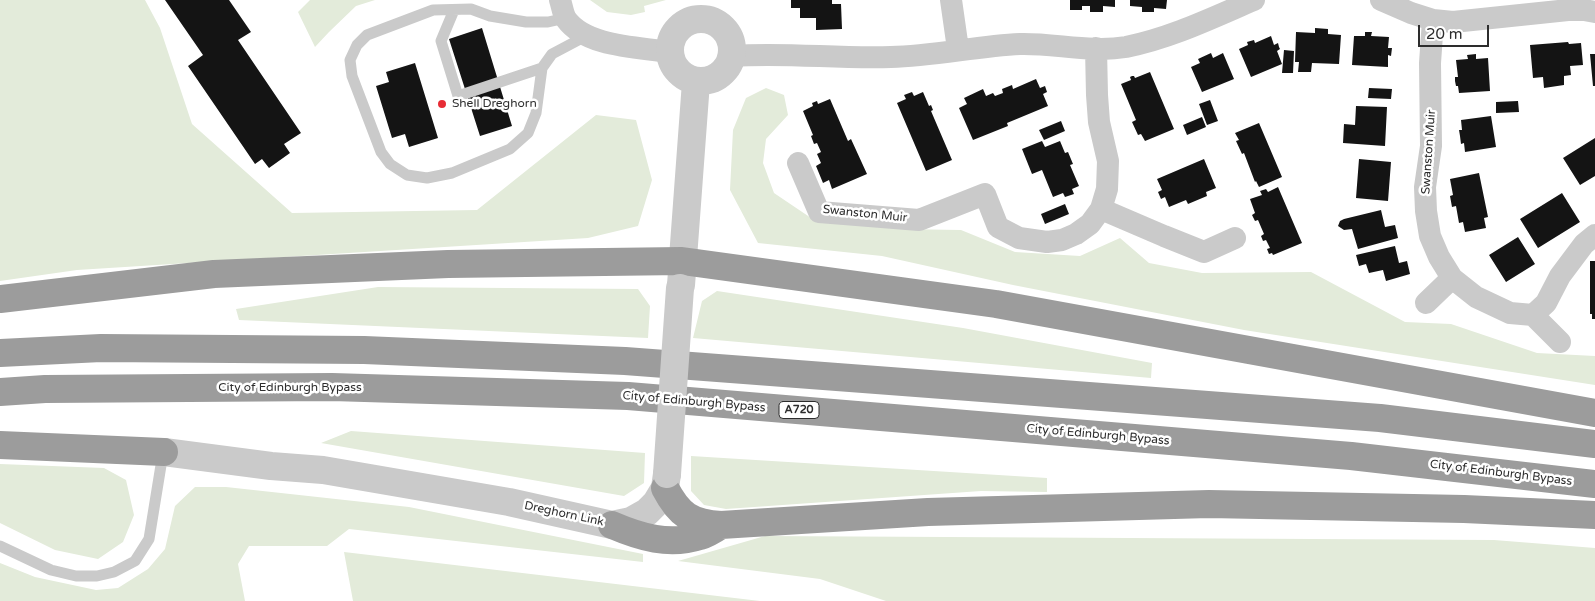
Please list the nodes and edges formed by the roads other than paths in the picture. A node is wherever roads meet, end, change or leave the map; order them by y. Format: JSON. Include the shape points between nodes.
{"nodes":[{"id":1,"x":951,"y":0,"type":"edge"},
{"id":2,"x":1254,"y":0,"type":"edge"},
{"id":3,"x":1381,"y":0,"type":"edge"},
{"id":4,"x":563,"y":9,"type":"edge"},
{"id":5,"x":703,"y":9,"type":"edge"},
{"id":6,"x":454,"y":10,"type":"junction"},
{"id":7,"x":1595,"y":12,"type":"edge"},
{"id":8,"x":1433,"y":20,"type":"junction"},
{"id":9,"x":586,"y":36,"type":"junction"},
{"id":10,"x":1096,"y":48,"type":"junction"},
{"id":11,"x":958,"y":50,"type":"junction"},
{"id":12,"x":669,"y":52,"type":"junction"},
{"id":13,"x":732,"y":56,"type":"junction"},
{"id":14,"x":542,"y":68,"type":"junction"},
{"id":15,"x":696,"y":82,"type":"junction"},
{"id":16,"x":798,"y":163,"type":"dead end"},
{"id":17,"x":1101,"y":209,"type":"junction"},
{"id":18,"x":1595,"y":235,"type":"edge"},
{"id":19,"x":1235,"y":238,"type":"dead end"},
{"id":20,"x":682,"y":261,"type":"junction"},
{"id":21,"x":1452,"y":278,"type":"junction"},
{"id":22,"x":0,"y":299,"type":"edge"},
{"id":23,"x":1426,"y":303,"type":"dead end"},
{"id":24,"x":1533,"y":315,"type":"junction"},
{"id":25,"x":1560,"y":342,"type":"dead end"},
{"id":26,"x":0,"y":353,"type":"edge"},
{"id":27,"x":0,"y":392,"type":"edge"},
{"id":28,"x":1595,"y":413,"type":"edge"},
{"id":29,"x":1595,"y":444,"type":"edge"},
{"id":30,"x":0,"y":445,"type":"edge"},
{"id":31,"x":164,"y":452,"type":"junction"},
{"id":32,"x":666,"y":481,"type":"junction"},
{"id":33,"x":1595,"y":484,"type":"edge"},
{"id":34,"x":1595,"y":515,"type":"edge"},
{"id":35,"x":612,"y":525,"type":"junction"},
{"id":36,"x":721,"y":525,"type":"junction"},
{"id":37,"x":0,"y":546,"type":"edge"}],
"edges":[{"from":1,"to":11,"type":"street"},
{"from":2,"to":10,"type":"street","via":[[1168,36],[1123,47]]},
{"from":3,"to":8,"type":"street"},
{"from":4,"to":6,"type":"lane","via":[[548,22],[490,16],[471,9]]},
{"from":4,"to":9,"type":"street"},
{"from":5,"to":12,"type":"street","via":[[675,32]]},
{"from":5,"to":13,"type":"street","via":[[729,35]]},
{"from":6,"to":14,"type":"lane","via":[[441,41],[458,96]]},
{"from":6,"to":14,"type":"lane","via":[[433,10],[367,35],[357,45],[350,60],[352,76],[381,152],[390,164],[407,175],[427,178],[452,173],[510,149],[528,133],[536,113]]},
{"from":7,"to":8,"type":"street","via":[[1568,10],[1453,22]]},
{"from":8,"to":21,"type":"street","name":"Swanston Muir","via":[[1430,63],[1432,138],[1425,187],[1426,211],[1438,257]]},
{"from":9,"to":12,"type":"street","via":[[612,44]]},
{"from":9,"to":14,"type":"lane","via":[[552,54]]},
{"from":10,"to":11,"type":"street","via":[[1040,44]]},
{"from":10,"to":17,"type":"street","name":"Swanston Muir","via":[[1099,122],[1108,161]]},
{"from":11,"to":13,"type":"street","via":[[892,57]]},
{"from":12,"to":15,"type":"street","via":[[677,71]]},
{"from":13,"to":15,"type":"street","via":[[723,73],[706,82]]},
{"from":15,"to":20,"type":"street"},
{"from":16,"to":17,"type":"street","name":"Swanston Muir","via":[[819,212],[919,220],[985,194],[998,227],[1019,238],[1047,242],[1076,234],[1090,224]]},
{"from":17,"to":19,"type":"street","via":[[1204,252]]},
{"from":18,"to":24,"type":"street","via":[[1584,244],[1560,276],[1546,303]]},
{"from":20,"to":22,"type":"highway","via":[[448,264],[214,274]]},
{"from":20,"to":28,"type":"highway","via":[[996,304]]},
{"from":20,"to":32,"type":"street","bridge":true},
{"from":21,"to":23,"type":"street"},
{"from":21,"to":24,"type":"street","name":"Swanston Muir","via":[[1476,297],[1510,313]]},
{"from":24,"to":25,"type":"street"},
{"from":26,"to":29,"type":"highway","via":[[101,348],[344,350],[625,361],[1380,418]]},
{"from":27,"to":33,"type":"highway","name":"City of Edinburgh Bypass","number":"A720","via":[[332,387],[628,396],[1351,456]]},
{"from":30,"to":31,"type":"highway"},
{"from":31,"to":35,"type":"street","name":"Dreghorn Link","via":[[323,470],[508,502]]},
{"from":31,"to":37,"type":"lane","via":[[149,539],[135,561],[114,572],[76,576],[51,570]]},
{"from":32,"to":35,"type":"street","name":"Dreghorn Link","via":[[647,512],[631,521]]},
{"from":32,"to":36,"type":"highway","via":[[674,504],[685,515],[704,524]]},
{"from":34,"to":36,"type":"highway","via":[[1464,508],[1209,504],[928,512]]},
{"from":35,"to":36,"type":"highway","via":[[636,535],[674,540],[701,536]]}]}
